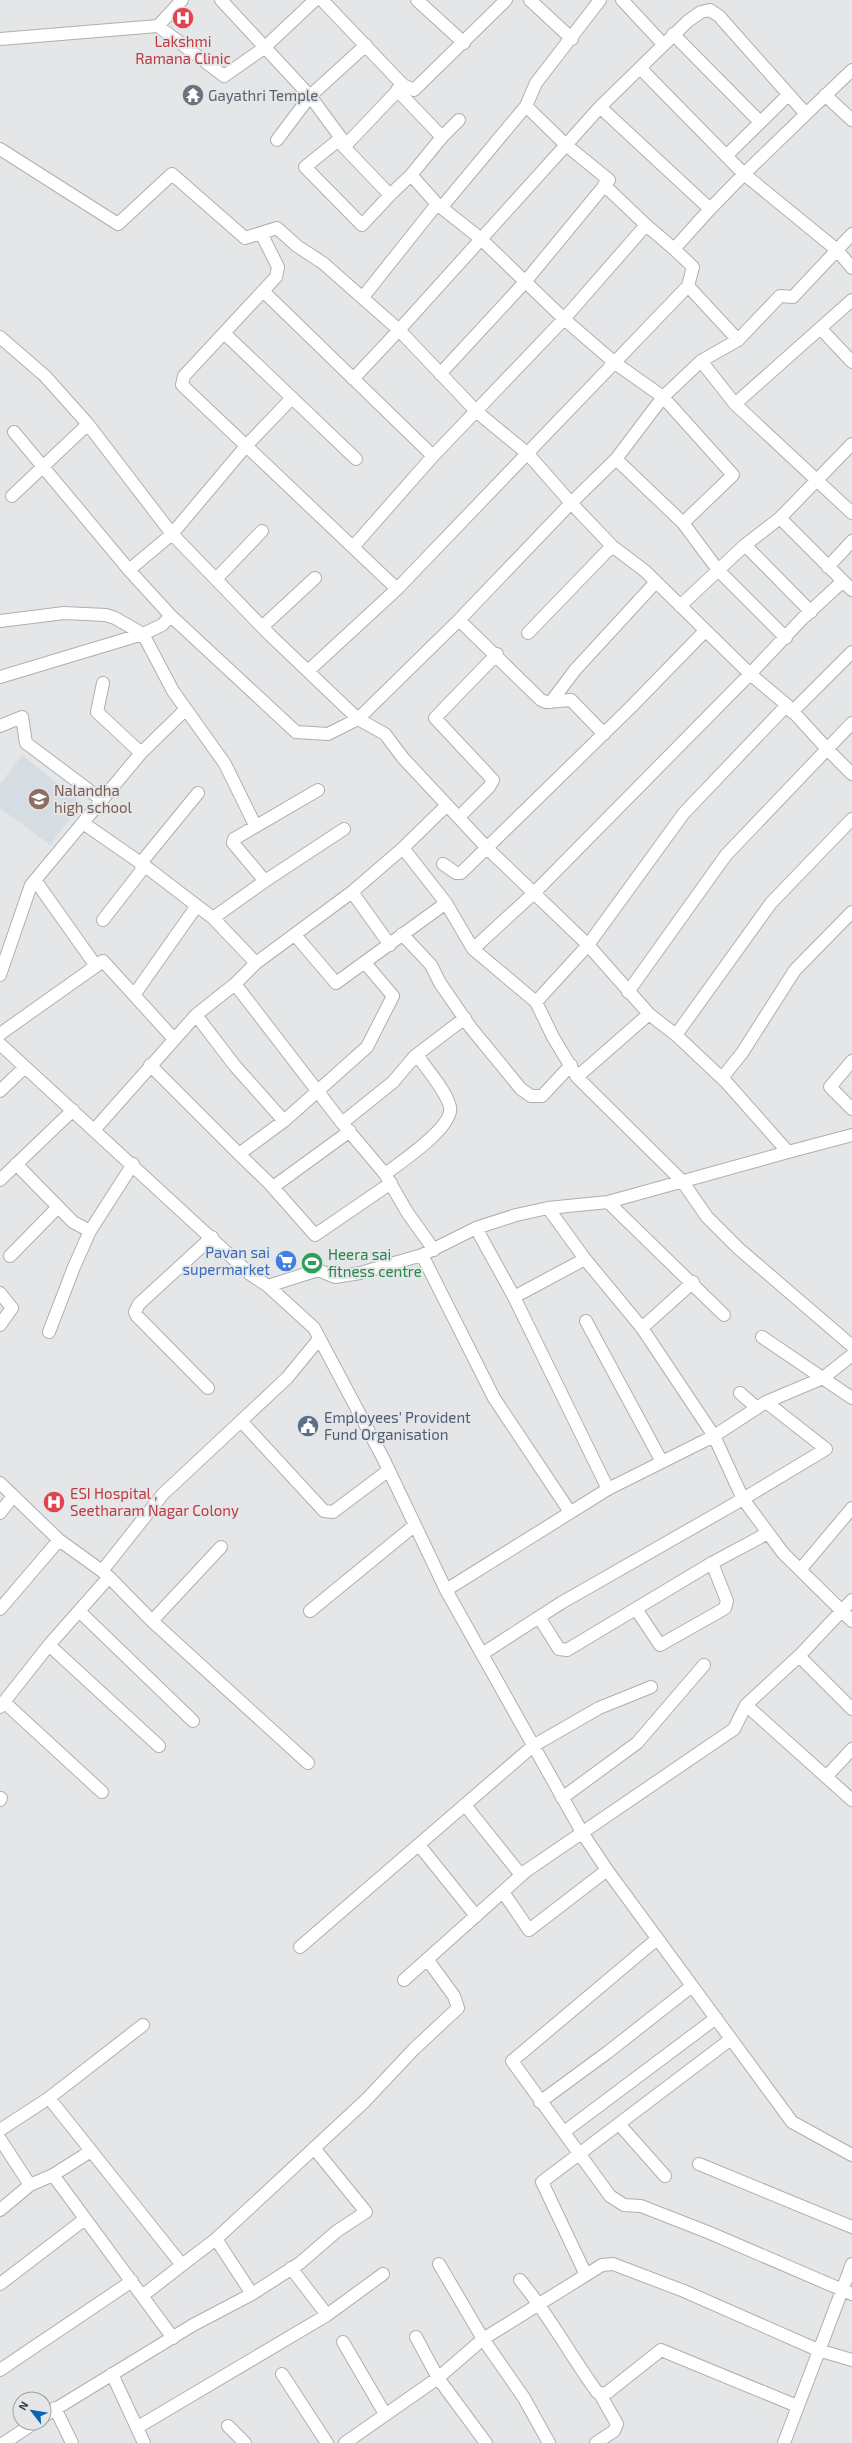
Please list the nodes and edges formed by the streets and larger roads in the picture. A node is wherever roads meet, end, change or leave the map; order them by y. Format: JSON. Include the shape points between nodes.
{"nodes":[{"id":1,"x":182,"y":0,"type":"edge"},
{"id":2,"x":221,"y":0,"type":"edge"},
{"id":3,"x":315,"y":0,"type":"edge"},
{"id":4,"x":322,"y":0,"type":"edge"},
{"id":5,"x":417,"y":0,"type":"edge"},
{"id":6,"x":506,"y":0,"type":"edge"},
{"id":7,"x":530,"y":0,"type":"edge"},
{"id":8,"x":600,"y":0,"type":"edge"},
{"id":9,"x":622,"y":0,"type":"edge"},
{"id":10,"x":158,"y":26,"type":"junction"},
{"id":11,"x":673,"y":34,"type":"junction"},
{"id":12,"x":0,"y":39,"type":"edge"},
{"id":13,"x":572,"y":39,"type":"junction"},
{"id":14,"x":464,"y":43,"type":"junction"},
{"id":15,"x":663,"y":44,"type":"junction"},
{"id":16,"x":366,"y":45,"type":"junction"},
{"id":17,"x":264,"y":48,"type":"junction"},
{"id":18,"x":640,"y":68,"type":"junction"},
{"id":19,"x":852,"y":70,"type":"edge"},
{"id":20,"x":400,"y":88,"type":"junction"},
{"id":21,"x":788,"y":95,"type":"junction"},
{"id":22,"x":825,"y":95,"type":"junction"},
{"id":23,"x":310,"y":96,"type":"junction"},
{"id":24,"x":526,"y":106,"type":"junction"},
{"id":25,"x":600,"y":107,"type":"junction"},
{"id":26,"x":806,"y":114,"type":"junction"},
{"id":27,"x":459,"y":120,"type":"dead end"},
{"id":28,"x":852,"y":120,"type":"edge"},
{"id":29,"x":760,"y":122,"type":"junction"},
{"id":30,"x":442,"y":136,"type":"junction"},
{"id":31,"x":278,"y":140,"type":"dead end"},
{"id":32,"x":342,"y":142,"type":"junction"},
{"id":33,"x":566,"y":145,"type":"junction"},
{"id":34,"x":0,"y":149,"type":"edge"},
{"id":35,"x":726,"y":156,"type":"junction"},
{"id":36,"x":744,"y":174,"type":"junction"},
{"id":37,"x":411,"y":175,"type":"junction"},
{"id":38,"x":604,"y":185,"type":"junction"},
{"id":39,"x":390,"y":195,"type":"junction"},
{"id":40,"x":439,"y":206,"type":"junction"},
{"id":41,"x":710,"y":209,"type":"junction"},
{"id":42,"x":646,"y":224,"type":"junction"},
{"id":43,"x":262,"y":233,"type":"junction"},
{"id":44,"x":852,"y":234,"type":"edge"},
{"id":45,"x":480,"y":239,"type":"junction"},
{"id":46,"x":674,"y":249,"type":"junction"},
{"id":47,"x":837,"y":250,"type":"junction"},
{"id":48,"x":852,"y":268,"type":"edge"},
{"id":49,"x":525,"y":282,"type":"junction"},
{"id":50,"x":688,"y":286,"type":"junction"},
{"id":51,"x":263,"y":291,"type":"junction"},
{"id":52,"x":363,"y":297,"type":"junction"},
{"id":53,"x":852,"y":300,"type":"edge"},
{"id":54,"x":564,"y":319,"type":"junction"},
{"id":55,"x":821,"y":329,"type":"junction"},
{"id":56,"x":399,"y":330,"type":"junction"},
{"id":57,"x":224,"y":333,"type":"junction"},
{"id":58,"x":0,"y":337,"type":"edge"},
{"id":59,"x":738,"y":340,"type":"junction"},
{"id":60,"x":700,"y":360,"type":"junction"},
{"id":61,"x":852,"y":362,"type":"edge"},
{"id":62,"x":615,"y":363,"type":"junction"},
{"id":63,"x":440,"y":374,"type":"junction"},
{"id":64,"x":353,"y":379,"type":"junction"},
{"id":65,"x":663,"y":397,"type":"junction"},
{"id":66,"x":291,"y":399,"type":"junction"},
{"id":67,"x":735,"y":404,"type":"junction"},
{"id":68,"x":477,"y":412,"type":"junction"},
{"id":69,"x":88,"y":424,"type":"junction"},
{"id":70,"x":14,"y":432,"type":"dead end"},
{"id":71,"x":852,"y":444,"type":"edge"},
{"id":72,"x":246,"y":446,"type":"junction"},
{"id":73,"x":528,"y":454,"type":"junction"},
{"id":74,"x":433,"y":456,"type":"junction"},
{"id":75,"x":616,"y":459,"type":"junction"},
{"id":76,"x":356,"y":460,"type":"dead end"},
{"id":77,"x":43,"y":467,"type":"junction"},
{"id":78,"x":816,"y":480,"type":"junction"},
{"id":79,"x":12,"y":496,"type":"dead end"},
{"id":80,"x":571,"y":503,"type":"junction"},
{"id":81,"x":852,"y":513,"type":"edge"},
{"id":82,"x":780,"y":518,"type":"junction"},
{"id":83,"x":683,"y":523,"type":"junction"},
{"id":84,"x":262,"y":531,"type":"dead end"},
{"id":85,"x":172,"y":534,"type":"junction"},
{"id":86,"x":852,"y":541,"type":"edge"},
{"id":87,"x":745,"y":544,"type":"junction"},
{"id":88,"x":612,"y":546,"type":"junction"},
{"id":89,"x":353,"y":547,"type":"junction"},
{"id":90,"x":828,"y":567,"type":"junction"},
{"id":91,"x":130,"y":570,"type":"junction"},
{"id":92,"x":718,"y":570,"type":"junction"},
{"id":93,"x":315,"y":578,"type":"dead end"},
{"id":94,"x":216,"y":579,"type":"junction"},
{"id":95,"x":843,"y":581,"type":"junction"},
{"id":96,"x":655,"y":583,"type":"junction"},
{"id":97,"x":397,"y":589,"type":"junction"},
{"id":98,"x":852,"y":590,"type":"edge"},
{"id":99,"x":680,"y":606,"type":"junction"},
{"id":100,"x":811,"y":612,"type":"junction"},
{"id":101,"x":171,"y":616,"type":"junction"},
{"id":102,"x":459,"y":620,"type":"junction"},
{"id":103,"x":0,"y":622,"type":"edge"},
{"id":104,"x":262,"y":627,"type":"junction"},
{"id":105,"x":705,"y":631,"type":"junction"},
{"id":106,"x":528,"y":633,"type":"dead end"},
{"id":107,"x":143,"y":634,"type":"junction"},
{"id":108,"x":786,"y":638,"type":"junction"},
{"id":109,"x":852,"y":652,"type":"edge"},
{"id":110,"x":497,"y":654,"type":"junction"},
{"id":111,"x":308,"y":672,"type":"junction"},
{"id":112,"x":750,"y":674,"type":"junction"},
{"id":113,"x":0,"y":677,"type":"edge"},
{"id":114,"x":103,"y":683,"type":"dead end"},
{"id":115,"x":551,"y":702,"type":"junction"},
{"id":116,"x":186,"y":709,"type":"junction"},
{"id":117,"x":790,"y":709,"type":"junction"},
{"id":118,"x":358,"y":719,"type":"junction"},
{"id":119,"x":852,"y":723,"type":"edge"},
{"id":120,"x":0,"y":726,"type":"edge"},
{"id":121,"x":604,"y":734,"type":"junction"},
{"id":122,"x":828,"y":750,"type":"junction"},
{"id":123,"x":141,"y":753,"type":"junction"},
{"id":124,"x":852,"y":774,"type":"edge"},
{"id":125,"x":318,"y":790,"type":"dead end"},
{"id":126,"x":198,"y":793,"type":"dead end"},
{"id":127,"x":102,"y":800,"type":"junction"},
{"id":128,"x":447,"y":805,"type":"junction"},
{"id":129,"x":459,"y":817,"type":"junction"},
{"id":130,"x":852,"y":819,"type":"edge"},
{"id":131,"x":83,"y":823,"type":"junction"},
{"id":132,"x":255,"y":825,"type":"junction"},
{"id":133,"x":344,"y":829,"type":"dead end"},
{"id":134,"x":404,"y":848,"type":"junction"},
{"id":135,"x":487,"y":848,"type":"junction"},
{"id":136,"x":443,"y":864,"type":"dead end"},
{"id":137,"x":142,"y":865,"type":"junction"},
{"id":138,"x":35,"y":880,"type":"junction"},
{"id":139,"x":265,"y":881,"type":"junction"},
{"id":140,"x":352,"y":892,"type":"junction"},
{"id":141,"x":534,"y":892,"type":"junction"},
{"id":142,"x":446,"y":903,"type":"junction"},
{"id":143,"x":196,"y":908,"type":"junction"},
{"id":144,"x":852,"y":912,"type":"edge"},
{"id":145,"x":213,"y":918,"type":"junction"},
{"id":146,"x":103,"y":920,"type":"dead end"},
{"id":147,"x":402,"y":934,"type":"junction"},
{"id":148,"x":295,"y":935,"type":"junction"},
{"id":149,"x":390,"y":944,"type":"junction"},
{"id":150,"x":588,"y":945,"type":"junction"},
{"id":151,"x":473,"y":949,"type":"junction"},
{"id":152,"x":256,"y":963,"type":"junction"},
{"id":153,"x":366,"y":964,"type":"junction"},
{"id":154,"x":96,"y":966,"type":"junction"},
{"id":155,"x":0,"y":975,"type":"edge"},
{"id":156,"x":235,"y":984,"type":"junction"},
{"id":157,"x":132,"y":992,"type":"junction"},
{"id":158,"x":628,"y":992,"type":"junction"},
{"id":159,"x":536,"y":1002,"type":"junction"},
{"id":160,"x":649,"y":1014,"type":"junction"},
{"id":161,"x":196,"y":1015,"type":"junction"},
{"id":162,"x":465,"y":1018,"type":"junction"},
{"id":163,"x":0,"y":1034,"type":"edge"},
{"id":164,"x":676,"y":1035,"type":"junction"},
{"id":165,"x":174,"y":1039,"type":"junction"},
{"id":166,"x":0,"y":1044,"type":"edge"},
{"id":167,"x":417,"y":1055,"type":"junction"},
{"id":168,"x":852,"y":1061,"type":"edge"},
{"id":169,"x":150,"y":1065,"type":"junction"},
{"id":170,"x":572,"y":1065,"type":"junction"},
{"id":171,"x":24,"y":1068,"type":"junction"},
{"id":172,"x":577,"y":1077,"type":"junction"},
{"id":173,"x":722,"y":1078,"type":"junction"},
{"id":174,"x":0,"y":1091,"type":"edge"},
{"id":175,"x":318,"y":1092,"type":"junction"},
{"id":176,"x":852,"y":1109,"type":"edge"},
{"id":177,"x":73,"y":1110,"type":"junction"},
{"id":178,"x":284,"y":1121,"type":"junction"},
{"id":179,"x":346,"y":1127,"type":"junction"},
{"id":180,"x":95,"y":1130,"type":"junction"},
{"id":181,"x":852,"y":1135,"type":"edge"},
{"id":182,"x":788,"y":1152,"type":"junction"},
{"id":183,"x":239,"y":1154,"type":"junction"},
{"id":184,"x":16,"y":1164,"type":"junction"},
{"id":185,"x":133,"y":1164,"type":"junction"},
{"id":186,"x":388,"y":1178,"type":"junction"},
{"id":187,"x":0,"y":1180,"type":"edge"},
{"id":188,"x":682,"y":1181,"type":"junction"},
{"id":189,"x":273,"y":1187,"type":"junction"},
{"id":190,"x":608,"y":1202,"type":"junction"},
{"id":191,"x":58,"y":1207,"type":"junction"},
{"id":192,"x":548,"y":1208,"type":"junction"},
{"id":193,"x":476,"y":1228,"type":"junction"},
{"id":194,"x":90,"y":1231,"type":"junction"},
{"id":195,"x":212,"y":1237,"type":"junction"},
{"id":196,"x":434,"y":1250,"type":"junction"},
{"id":197,"x":422,"y":1255,"type":"junction"},
{"id":198,"x":10,"y":1256,"type":"dead end"},
{"id":199,"x":585,"y":1259,"type":"junction"},
{"id":200,"x":692,"y":1282,"type":"junction"},
{"id":201,"x":268,"y":1286,"type":"junction"},
{"id":202,"x":0,"y":1293,"type":"edge"},
{"id":203,"x":514,"y":1297,"type":"junction"},
{"id":204,"x":724,"y":1315,"type":"dead end"},
{"id":205,"x":586,"y":1321,"type":"dead end"},
{"id":206,"x":0,"y":1325,"type":"edge"},
{"id":207,"x":642,"y":1328,"type":"junction"},
{"id":208,"x":49,"y":1332,"type":"dead end"},
{"id":209,"x":762,"y":1337,"type":"dead end"},
{"id":210,"x":319,"y":1339,"type":"junction"},
{"id":211,"x":852,"y":1346,"type":"edge"},
{"id":212,"x":852,"y":1355,"type":"edge"},
{"id":213,"x":823,"y":1378,"type":"junction"},
{"id":214,"x":208,"y":1388,"type":"dead end"},
{"id":215,"x":740,"y":1392,"type":"dead end"},
{"id":216,"x":852,"y":1398,"type":"edge"},
{"id":217,"x":761,"y":1405,"type":"junction"},
{"id":218,"x":241,"y":1421,"type":"junction"},
{"id":219,"x":714,"y":1436,"type":"junction"},
{"id":220,"x":662,"y":1462,"type":"junction"},
{"id":221,"x":389,"y":1470,"type":"junction"},
{"id":222,"x":0,"y":1483,"type":"edge"},
{"id":223,"x":608,"y":1489,"type":"junction"},
{"id":224,"x":13,"y":1496,"type":"junction"},
{"id":225,"x":743,"y":1499,"type":"junction"},
{"id":226,"x":852,"y":1508,"type":"edge"},
{"id":227,"x":570,"y":1512,"type":"junction"},
{"id":228,"x":0,"y":1513,"type":"edge"},
{"id":229,"x":415,"y":1525,"type":"junction"},
{"id":230,"x":768,"y":1533,"type":"junction"},
{"id":231,"x":58,"y":1540,"type":"junction"},
{"id":232,"x":221,"y":1547,"type":"dead end"},
{"id":233,"x":712,"y":1563,"type":"junction"},
{"id":234,"x":800,"y":1570,"type":"junction"},
{"id":235,"x":105,"y":1574,"type":"junction"},
{"id":236,"x":446,"y":1590,"type":"junction"},
{"id":237,"x":852,"y":1600,"type":"edge"},
{"id":238,"x":0,"y":1609,"type":"edge"},
{"id":239,"x":636,"y":1609,"type":"junction"},
{"id":240,"x":79,"y":1611,"type":"junction"},
{"id":241,"x":310,"y":1611,"type":"dead end"},
{"id":242,"x":842,"y":1612,"type":"junction"},
{"id":243,"x":539,"y":1617,"type":"junction"},
{"id":244,"x":152,"y":1621,"type":"junction"},
{"id":245,"x":852,"y":1621,"type":"edge"},
{"id":246,"x":49,"y":1645,"type":"junction"},
{"id":247,"x":482,"y":1654,"type":"junction"},
{"id":248,"x":799,"y":1656,"type":"junction"},
{"id":249,"x":704,"y":1665,"type":"dead end"},
{"id":250,"x":651,"y":1687,"type":"dead end"},
{"id":251,"x":2,"y":1705,"type":"edge"},
{"id":252,"x":746,"y":1705,"type":"junction"},
{"id":253,"x":852,"y":1709,"type":"edge"},
{"id":254,"x":193,"y":1721,"type":"dead end"},
{"id":255,"x":158,"y":1746,"type":"dead end"},
{"id":256,"x":533,"y":1746,"type":"junction"},
{"id":257,"x":852,"y":1749,"type":"edge"},
{"id":258,"x":308,"y":1763,"type":"dead end"},
{"id":259,"x":826,"y":1777,"type":"junction"},
{"id":260,"x":102,"y":1792,"type":"dead end"},
{"id":261,"x":562,"y":1798,"type":"junction"},
{"id":262,"x":852,"y":1800,"type":"edge"},
{"id":263,"x":465,"y":1805,"type":"junction"},
{"id":264,"x":583,"y":1834,"type":"junction"},
{"id":265,"x":419,"y":1845,"type":"junction"},
{"id":266,"x":607,"y":1870,"type":"junction"},
{"id":267,"x":522,"y":1875,"type":"junction"},
{"id":268,"x":503,"y":1892,"type":"junction"},
{"id":269,"x":476,"y":1916,"type":"junction"},
{"id":270,"x":657,"y":1939,"type":"junction"},
{"id":271,"x":300,"y":1947,"type":"dead end"},
{"id":272,"x":427,"y":1959,"type":"junction"},
{"id":273,"x":404,"y":1980,"type":"dead end"},
{"id":274,"x":692,"y":1986,"type":"junction"},
{"id":275,"x":716,"y":2018,"type":"junction"},
{"id":276,"x":143,"y":2025,"type":"dead end"},
{"id":277,"x":731,"y":2039,"type":"junction"},
{"id":278,"x":49,"y":2098,"type":"junction"},
{"id":279,"x":540,"y":2102,"type":"junction"},
{"id":280,"x":619,"y":2124,"type":"junction"},
{"id":281,"x":0,"y":2130,"type":"edge"},
{"id":282,"x":564,"y":2132,"type":"junction"},
{"id":283,"x":0,"y":2139,"type":"edge"},
{"id":284,"x":314,"y":2148,"type":"junction"},
{"id":285,"x":91,"y":2151,"type":"junction"},
{"id":286,"x":581,"y":2153,"type":"junction"},
{"id":287,"x":852,"y":2155,"type":"edge"},
{"id":288,"x":699,"y":2164,"type":"dead end"},
{"id":289,"x":53,"y":2175,"type":"junction"},
{"id":290,"x":665,"y":2176,"type":"dead end"},
{"id":291,"x":30,"y":2185,"type":"junction"},
{"id":292,"x":0,"y":2210,"type":"edge"},
{"id":293,"x":85,"y":2219,"type":"junction"},
{"id":294,"x":852,"y":2227,"type":"edge"},
{"id":295,"x":216,"y":2239,"type":"junction"},
{"id":296,"x":439,"y":2264,"type":"dead end"},
{"id":297,"x":852,"y":2264,"type":"edge"},
{"id":298,"x":182,"y":2265,"type":"junction"},
{"id":299,"x":291,"y":2268,"type":"junction"},
{"id":300,"x":383,"y":2274,"type":"dead end"},
{"id":301,"x":586,"y":2275,"type":"junction"},
{"id":302,"x":520,"y":2280,"type":"dead end"},
{"id":303,"x":132,"y":2281,"type":"junction"},
{"id":304,"x":0,"y":2284,"type":"edge"},
{"id":305,"x":847,"y":2291,"type":"edge"},
{"id":306,"x":252,"y":2294,"type":"junction"},
{"id":307,"x":142,"y":2296,"type":"junction"},
{"id":308,"x":541,"y":2305,"type":"junction"},
{"id":309,"x":327,"y":2315,"type":"junction"},
{"id":310,"x":416,"y":2337,"type":"dead end"},
{"id":311,"x":173,"y":2338,"type":"junction"},
{"id":312,"x":483,"y":2340,"type":"junction"},
{"id":313,"x":343,"y":2342,"type":"dead end"},
{"id":314,"x":818,"y":2350,"type":"junction"},
{"id":315,"x":852,"y":2360,"type":"edge"},
{"id":316,"x":0,"y":2370,"type":"edge"},
{"id":317,"x":112,"y":2374,"type":"junction"},
{"id":318,"x":282,"y":2374,"type":"dead end"},
{"id":319,"x":438,"y":2378,"type":"junction"},
{"id":320,"x":600,"y":2394,"type":"junction"},
{"id":321,"x":797,"y":2406,"type":"junction"},
{"id":322,"x":55,"y":2408,"type":"junction"},
{"id":323,"x":52,"y":2410,"type":"edge"},
{"id":324,"x":385,"y":2414,"type":"junction"},
{"id":325,"x":228,"y":2426,"type":"dead end"},
{"id":326,"x":138,"y":2427,"type":"junction"},
{"id":327,"x":23,"y":2431,"type":"edge"},
{"id":328,"x":8,"y":2442,"type":"edge"},
{"id":329,"x":72,"y":2443,"type":"edge"},
{"id":330,"x":144,"y":2443,"type":"edge"},
{"id":331,"x":244,"y":2443,"type":"edge"},
{"id":332,"x":327,"y":2443,"type":"edge"},
{"id":333,"x":345,"y":2443,"type":"edge"},
{"id":334,"x":486,"y":2443,"type":"edge"},
{"id":335,"x":549,"y":2443,"type":"edge"},
{"id":336,"x":596,"y":2443,"type":"edge"},
{"id":337,"x":784,"y":2443,"type":"edge"}],
"edges":[{"from":1,"to":10,"type":"street"},
{"from":2,"to":17,"type":"street"},
{"from":3,"to":17,"type":"street"},
{"from":4,"to":16,"type":"street"},
{"from":5,"to":14,"type":"street"},
{"from":6,"to":14,"type":"street"},
{"from":7,"to":13,"type":"street"},
{"from":8,"to":13,"type":"street"},
{"from":9,"to":15,"type":"street"},
{"from":10,"to":12,"type":"street"},
{"from":10,"to":17,"type":"street","via":[[224,76]]},
{"from":11,"to":15,"type":"street"},
{"from":11,"to":21,"type":"street","via":[[701,12],[710,10],[719,16]]},
{"from":11,"to":29,"type":"street"},
{"from":13,"to":24,"type":"street","via":[[536,83]]},
{"from":14,"to":20,"type":"street","via":[[414,90]]},
{"from":15,"to":18,"type":"street"},
{"from":16,"to":20,"type":"street"},
{"from":16,"to":23,"type":"street"},
{"from":17,"to":23,"type":"street"},
{"from":18,"to":25,"type":"street"},
{"from":18,"to":35,"type":"street"},
{"from":19,"to":22,"type":"street"},
{"from":20,"to":30,"type":"street"},
{"from":20,"to":32,"type":"street"},
{"from":21,"to":26,"type":"street"},
{"from":21,"to":29,"type":"street"},
{"from":22,"to":26,"type":"street"},
{"from":22,"to":28,"type":"street"},
{"from":23,"to":31,"type":"street"},
{"from":23,"to":32,"type":"street"},
{"from":24,"to":33,"type":"street"},
{"from":24,"to":40,"type":"street"},
{"from":25,"to":33,"type":"street"},
{"from":25,"to":41,"type":"street"},
{"from":26,"to":36,"type":"street"},
{"from":27,"to":30,"type":"street"},
{"from":29,"to":35,"type":"street"},
{"from":30,"to":37,"type":"street"},
{"from":32,"to":39,"type":"street"},
{"from":32,"to":39,"type":"street","via":[[304,167],[362,225]]},
{"from":33,"to":38,"type":"street","via":[[609,180]]},
{"from":33,"to":45,"type":"street"},
{"from":34,"to":43,"type":"street","via":[[118,224],[172,174],[245,238]]},
{"from":35,"to":36,"type":"street"},
{"from":36,"to":41,"type":"street"},
{"from":36,"to":47,"type":"street"},
{"from":37,"to":39,"type":"street"},
{"from":37,"to":40,"type":"street"},
{"from":38,"to":42,"type":"street"},
{"from":38,"to":49,"type":"street"},
{"from":40,"to":45,"type":"street"},
{"from":40,"to":52,"type":"street"},
{"from":41,"to":46,"type":"street"},
{"from":42,"to":46,"type":"street"},
{"from":42,"to":54,"type":"street"},
{"from":43,"to":51,"type":"street","via":[[278,267],[276,277]]},
{"from":43,"to":52,"type":"street","via":[[277,228]]},
{"from":44,"to":47,"type":"street"},
{"from":45,"to":49,"type":"street"},
{"from":45,"to":56,"type":"street"},
{"from":46,"to":50,"type":"street","via":[[693,267]]},
{"from":47,"to":48,"type":"street"},
{"from":47,"to":59,"type":"street","via":[[793,296],[780,296]]},
{"from":49,"to":54,"type":"street"},
{"from":49,"to":63,"type":"street"},
{"from":50,"to":59,"type":"street"},
{"from":50,"to":62,"type":"street"},
{"from":51,"to":57,"type":"street"},
{"from":51,"to":64,"type":"street"},
{"from":52,"to":56,"type":"street"},
{"from":53,"to":55,"type":"street"},
{"from":54,"to":62,"type":"street"},
{"from":54,"to":68,"type":"street"},
{"from":55,"to":61,"type":"street"},
{"from":55,"to":67,"type":"street"},
{"from":56,"to":63,"type":"street"},
{"from":56,"to":64,"type":"street"},
{"from":57,"to":66,"type":"street"},
{"from":57,"to":72,"type":"street","via":[[181,382]]},
{"from":58,"to":69,"type":"street","via":[[45,376]]},
{"from":59,"to":60,"type":"street"},
{"from":60,"to":65,"type":"street"},
{"from":60,"to":67,"type":"street"},
{"from":62,"to":65,"type":"street"},
{"from":62,"to":73,"type":"street"},
{"from":63,"to":68,"type":"street"},
{"from":64,"to":74,"type":"street"},
{"from":65,"to":75,"type":"street"},
{"from":65,"to":83,"type":"street","via":[[733,475]]},
{"from":66,"to":72,"type":"street"},
{"from":66,"to":76,"type":"street"},
{"from":67,"to":78,"type":"street"},
{"from":68,"to":73,"type":"street"},
{"from":68,"to":74,"type":"street"},
{"from":69,"to":77,"type":"street"},
{"from":69,"to":85,"type":"street"},
{"from":70,"to":77,"type":"street"},
{"from":71,"to":78,"type":"street"},
{"from":72,"to":85,"type":"street"},
{"from":72,"to":89,"type":"street"},
{"from":73,"to":80,"type":"street"},
{"from":73,"to":97,"type":"street"},
{"from":74,"to":89,"type":"street"},
{"from":75,"to":80,"type":"street"},
{"from":75,"to":83,"type":"street"},
{"from":77,"to":79,"type":"street"},
{"from":77,"to":91,"type":"street"},
{"from":78,"to":81,"type":"street"},
{"from":78,"to":82,"type":"street"},
{"from":80,"to":88,"type":"street"},
{"from":80,"to":102,"type":"street"},
{"from":82,"to":87,"type":"street"},
{"from":82,"to":90,"type":"street"},
{"from":83,"to":92,"type":"street"},
{"from":84,"to":94,"type":"street"},
{"from":85,"to":91,"type":"street"},
{"from":85,"to":94,"type":"street"},
{"from":86,"to":90,"type":"street"},
{"from":87,"to":92,"type":"street"},
{"from":87,"to":100,"type":"street"},
{"from":88,"to":96,"type":"street","via":[[645,571]]},
{"from":88,"to":106,"type":"street"},
{"from":89,"to":97,"type":"street"},
{"from":90,"to":95,"type":"street"},
{"from":91,"to":101,"type":"street"},
{"from":92,"to":99,"type":"street"},
{"from":92,"to":108,"type":"street"},
{"from":93,"to":104,"type":"street"},
{"from":94,"to":104,"type":"street"},
{"from":95,"to":98,"type":"street"},
{"from":95,"to":100,"type":"street"},
{"from":96,"to":99,"type":"street"},
{"from":96,"to":115,"type":"street","via":[[575,670]]},
{"from":97,"to":111,"type":"street"},
{"from":99,"to":105,"type":"street"},
{"from":100,"to":108,"type":"street"},
{"from":101,"to":107,"type":"street","via":[[162,625]]},
{"from":101,"to":118,"type":"street","via":[[296,732],[328,734]]},
{"from":102,"to":110,"type":"street"},
{"from":102,"to":118,"type":"street"},
{"from":103,"to":107,"type":"street","via":[[64,614],[106,615]]},
{"from":104,"to":111,"type":"street"},
{"from":105,"to":112,"type":"street"},
{"from":105,"to":121,"type":"street"},
{"from":107,"to":113,"type":"street"},
{"from":107,"to":116,"type":"street"},
{"from":108,"to":112,"type":"street"},
{"from":109,"to":117,"type":"street"},
{"from":110,"to":115,"type":"street","via":[[541,700]]},
{"from":110,"to":129,"type":"street","via":[[435,718],[493,780],[490,787]]},
{"from":111,"to":118,"type":"street"},
{"from":112,"to":117,"type":"street"},
{"from":112,"to":141,"type":"street"},
{"from":114,"to":123,"type":"street","via":[[97,712]]},
{"from":115,"to":121,"type":"street","via":[[571,700]]},
{"from":116,"to":123,"type":"street"},
{"from":116,"to":132,"type":"street","via":[[225,764]]},
{"from":117,"to":122,"type":"street"},
{"from":117,"to":150,"type":"street","via":[[684,814]]},
{"from":118,"to":128,"type":"street","via":[[385,734],[403,758]]},
{"from":119,"to":122,"type":"street"},
{"from":120,"to":127,"type":"street","via":[[22,717],[26,743]]},
{"from":121,"to":135,"type":"street"},
{"from":122,"to":124,"type":"street"},
{"from":122,"to":158,"type":"street","via":[[726,855]]},
{"from":123,"to":127,"type":"street"},
{"from":125,"to":132,"type":"street"},
{"from":126,"to":137,"type":"street"},
{"from":127,"to":131,"type":"street"},
{"from":128,"to":129,"type":"street"},
{"from":128,"to":134,"type":"street"},
{"from":129,"to":135,"type":"street"},
{"from":130,"to":164,"type":"street","via":[[771,903]]},
{"from":131,"to":137,"type":"street"},
{"from":131,"to":138,"type":"street"},
{"from":132,"to":139,"type":"street","via":[[234,839],[233,843]]},
{"from":133,"to":139,"type":"street"},
{"from":134,"to":140,"type":"street"},
{"from":134,"to":142,"type":"street"},
{"from":135,"to":136,"type":"street","via":[[461,873],[452,871]]},
{"from":135,"to":141,"type":"street"},
{"from":137,"to":143,"type":"street"},
{"from":137,"to":146,"type":"street"},
{"from":138,"to":154,"type":"street"},
{"from":138,"to":155,"type":"street","via":[[31,885]]},
{"from":139,"to":145,"type":"street"},
{"from":140,"to":148,"type":"street"},
{"from":140,"to":149,"type":"street"},
{"from":141,"to":150,"type":"street"},
{"from":141,"to":151,"type":"street"},
{"from":142,"to":147,"type":"street"},
{"from":142,"to":151,"type":"street"},
{"from":143,"to":145,"type":"street"},
{"from":143,"to":157,"type":"street"},
{"from":144,"to":173,"type":"street","via":[[795,970],[742,1053]]},
{"from":145,"to":152,"type":"street"},
{"from":147,"to":149,"type":"street"},
{"from":147,"to":162,"type":"street","via":[[431,965],[440,983]]},
{"from":148,"to":152,"type":"street"},
{"from":148,"to":153,"type":"street","via":[[336,983]]},
{"from":149,"to":153,"type":"street"},
{"from":150,"to":158,"type":"street"},
{"from":150,"to":159,"type":"street"},
{"from":151,"to":159,"type":"street"},
{"from":152,"to":156,"type":"street"},
{"from":153,"to":175,"type":"street","via":[[392,993],[393,998],[367,1047]]},
{"from":154,"to":157,"type":"street","via":[[103,961]]},
{"from":154,"to":163,"type":"street"},
{"from":156,"to":161,"type":"street"},
{"from":156,"to":175,"type":"street"},
{"from":157,"to":165,"type":"street"},
{"from":158,"to":160,"type":"street"},
{"from":159,"to":170,"type":"street","via":[[553,1037]]},
{"from":160,"to":164,"type":"street"},
{"from":160,"to":172,"type":"street"},
{"from":161,"to":165,"type":"street"},
{"from":161,"to":178,"type":"street","via":[[235,1066]]},
{"from":162,"to":167,"type":"street"},
{"from":162,"to":170,"type":"street","via":[[521,1089],[531,1096],[542,1096]]},
{"from":164,"to":173,"type":"street"},
{"from":165,"to":169,"type":"street"},
{"from":166,"to":171,"type":"street","via":[[21,1062]]},
{"from":167,"to":179,"type":"street"},
{"from":167,"to":186,"type":"street","via":[[445,1095],[450,1107],[450,1116],[441,1130]]},
{"from":168,"to":176,"type":"street","via":[[830,1087]]},
{"from":169,"to":180,"type":"street"},
{"from":169,"to":183,"type":"street"},
{"from":170,"to":172,"type":"street"},
{"from":171,"to":174,"type":"street"},
{"from":171,"to":177,"type":"street"},
{"from":172,"to":188,"type":"street"},
{"from":173,"to":182,"type":"street"},
{"from":175,"to":178,"type":"street"},
{"from":175,"to":179,"type":"street"},
{"from":177,"to":180,"type":"street"},
{"from":177,"to":184,"type":"street"},
{"from":178,"to":183,"type":"street"},
{"from":179,"to":186,"type":"street"},
{"from":179,"to":189,"type":"street"},
{"from":180,"to":185,"type":"street"},
{"from":181,"to":182,"type":"street"},
{"from":182,"to":188,"type":"street"},
{"from":183,"to":189,"type":"street"},
{"from":184,"to":187,"type":"street"},
{"from":184,"to":191,"type":"street"},
{"from":185,"to":194,"type":"street"},
{"from":185,"to":195,"type":"street"},
{"from":186,"to":189,"type":"street","via":[[315,1235]]},
{"from":186,"to":196,"type":"street","via":[[407,1212]]},
{"from":188,"to":190,"type":"street"},
{"from":188,"to":211,"type":"street","via":[[707,1217],[738,1248]]},
{"from":190,"to":192,"type":"street"},
{"from":190,"to":200,"type":"street"},
{"from":191,"to":194,"type":"street","via":[[73,1222]]},
{"from":191,"to":198,"type":"street"},
{"from":192,"to":193,"type":"street"},
{"from":192,"to":199,"type":"street"},
{"from":193,"to":196,"type":"street"},
{"from":193,"to":203,"type":"street"},
{"from":194,"to":208,"type":"street"},
{"from":195,"to":201,"type":"street","via":[[250,1274]]},
{"from":195,"to":214,"type":"street","via":[[140,1304],[136,1312],[136,1316]]},
{"from":196,"to":197,"type":"street"},
{"from":197,"to":201,"type":"street","via":[[360,1273],[335,1277],[318,1270]]},
{"from":197,"to":227,"type":"street","via":[[494,1398]]},
{"from":199,"to":203,"type":"street"},
{"from":199,"to":207,"type":"street"},
{"from":200,"to":204,"type":"street"},
{"from":200,"to":207,"type":"street"},
{"from":201,"to":210,"type":"street","via":[[314,1328]]},
{"from":202,"to":206,"type":"street","via":[[12,1308]]},
{"from":203,"to":223,"type":"street"},
{"from":205,"to":220,"type":"street"},
{"from":207,"to":219,"type":"street"},
{"from":209,"to":213,"type":"street"},
{"from":210,"to":218,"type":"street","via":[[286,1378]]},
{"from":210,"to":221,"type":"street"},
{"from":212,"to":213,"type":"street"},
{"from":213,"to":216,"type":"street"},
{"from":213,"to":217,"type":"street"},
{"from":215,"to":217,"type":"street"},
{"from":217,"to":219,"type":"street"},
{"from":217,"to":225,"type":"street","via":[[826,1449]]},
{"from":218,"to":221,"type":"street","via":[[324,1511],[333,1512]]},
{"from":218,"to":235,"type":"street","via":[[164,1494]]},
{"from":219,"to":220,"type":"street"},
{"from":219,"to":225,"type":"street"},
{"from":220,"to":223,"type":"street"},
{"from":221,"to":229,"type":"street"},
{"from":222,"to":224,"type":"street"},
{"from":223,"to":227,"type":"street"},
{"from":224,"to":228,"type":"street"},
{"from":224,"to":231,"type":"street"},
{"from":225,"to":230,"type":"street"},
{"from":225,"to":243,"type":"street"},
{"from":226,"to":234,"type":"street"},
{"from":227,"to":236,"type":"street"},
{"from":229,"to":236,"type":"street"},
{"from":229,"to":241,"type":"street"},
{"from":230,"to":233,"type":"street"},
{"from":230,"to":234,"type":"street"},
{"from":231,"to":235,"type":"street"},
{"from":231,"to":238,"type":"street"},
{"from":232,"to":244,"type":"street"},
{"from":233,"to":239,"type":"street"},
{"from":233,"to":239,"type":"street","via":[[727,1600],[722,1610],[660,1645]]},
{"from":234,"to":242,"type":"street"},
{"from":235,"to":240,"type":"street"},
{"from":235,"to":244,"type":"street"},
{"from":236,"to":247,"type":"street"},
{"from":237,"to":242,"type":"street"},
{"from":239,"to":243,"type":"street","via":[[562,1651]]},
{"from":240,"to":246,"type":"street"},
{"from":240,"to":254,"type":"street"},
{"from":242,"to":245,"type":"street"},
{"from":242,"to":248,"type":"street"},
{"from":243,"to":247,"type":"street"},
{"from":244,"to":258,"type":"street"},
{"from":246,"to":251,"type":"street"},
{"from":246,"to":255,"type":"street"},
{"from":247,"to":256,"type":"street"},
{"from":248,"to":252,"type":"street"},
{"from":248,"to":253,"type":"street"},
{"from":249,"to":261,"type":"street","via":[[637,1743]]},
{"from":250,"to":256,"type":"street","via":[[599,1708]]},
{"from":251,"to":260,"type":"street"},
{"from":252,"to":259,"type":"street"},
{"from":252,"to":264,"type":"street","via":[[734,1729]]},
{"from":256,"to":261,"type":"street"},
{"from":256,"to":263,"type":"street"},
{"from":257,"to":259,"type":"street"},
{"from":259,"to":262,"type":"street"},
{"from":261,"to":264,"type":"street"},
{"from":263,"to":265,"type":"street"},
{"from":263,"to":267,"type":"street"},
{"from":264,"to":266,"type":"street"},
{"from":264,"to":267,"type":"street"},
{"from":265,"to":269,"type":"street"},
{"from":265,"to":271,"type":"street"},
{"from":266,"to":268,"type":"street","via":[[529,1930]]},
{"from":266,"to":270,"type":"street"},
{"from":267,"to":268,"type":"street"},
{"from":268,"to":269,"type":"street"},
{"from":269,"to":272,"type":"street"},
{"from":270,"to":274,"type":"street"},
{"from":270,"to":279,"type":"street","via":[[512,2061]]},
{"from":272,"to":273,"type":"street"},
{"from":272,"to":284,"type":"street","via":[[454,1996],[458,2008]]},
{"from":274,"to":275,"type":"street"},
{"from":274,"to":279,"type":"street"},
{"from":275,"to":277,"type":"street"},
{"from":275,"to":282,"type":"street"},
{"from":276,"to":278,"type":"street"},
{"from":277,"to":280,"type":"street"},
{"from":277,"to":287,"type":"street","via":[[792,2122]]},
{"from":278,"to":281,"type":"street"},
{"from":278,"to":285,"type":"street"},
{"from":279,"to":282,"type":"street"},
{"from":280,"to":286,"type":"street"},
{"from":280,"to":290,"type":"street"},
{"from":282,"to":286,"type":"street"},
{"from":283,"to":291,"type":"street"},
{"from":284,"to":295,"type":"street"},
{"from":284,"to":299,"type":"street","via":[[366,2212],[337,2231]]},
{"from":285,"to":289,"type":"street"},
{"from":285,"to":298,"type":"street"},
{"from":286,"to":301,"type":"street","via":[[542,2182]]},
{"from":286,"to":305,"type":"street","via":[[616,2201],[624,2205],[641,2206]]},
{"from":288,"to":294,"type":"street"},
{"from":289,"to":291,"type":"street"},
{"from":289,"to":293,"type":"street"},
{"from":291,"to":292,"type":"street"},
{"from":293,"to":303,"type":"street"},
{"from":293,"to":304,"type":"street"},
{"from":295,"to":298,"type":"street"},
{"from":295,"to":306,"type":"street"},
{"from":296,"to":312,"type":"street"},
{"from":297,"to":305,"type":"street"},
{"from":298,"to":307,"type":"street"},
{"from":299,"to":306,"type":"street"},
{"from":299,"to":309,"type":"street"},
{"from":300,"to":309,"type":"street"},
{"from":301,"to":308,"type":"street"},
{"from":301,"to":314,"type":"street","via":[[602,2265],[612,2264],[684,2291]]},
{"from":302,"to":308,"type":"street"},
{"from":303,"to":307,"type":"street"},
{"from":303,"to":316,"type":"street"},
{"from":305,"to":314,"type":"street"},
{"from":306,"to":311,"type":"street"},
{"from":307,"to":311,"type":"street"},
{"from":308,"to":312,"type":"street"},
{"from":308,"to":320,"type":"street","via":[[575,2362]]},
{"from":309,"to":326,"type":"street"},
{"from":310,"to":319,"type":"street"},
{"from":311,"to":317,"type":"street"},
{"from":312,"to":319,"type":"street"},
{"from":312,"to":335,"type":"street","via":[[524,2398]]},
{"from":313,"to":324,"type":"street"},
{"from":314,"to":315,"type":"street"},
{"from":314,"to":321,"type":"street"},
{"from":317,"to":322,"type":"street"},
{"from":317,"to":326,"type":"street"},
{"from":318,"to":332,"type":"street"},
{"from":319,"to":324,"type":"street"},
{"from":319,"to":334,"type":"street"},
{"from":320,"to":321,"type":"street","via":[[608,2392],[661,2350]]},
{"from":320,"to":336,"type":"street","via":[[617,2424],[614,2431]]},
{"from":321,"to":337,"type":"street"},
{"from":322,"to":323,"type":"street"},
{"from":322,"to":329,"type":"street"},
{"from":324,"to":333,"type":"street"},
{"from":325,"to":331,"type":"street"},
{"from":326,"to":330,"type":"street"},
{"from":327,"to":328,"type":"street"}]}
